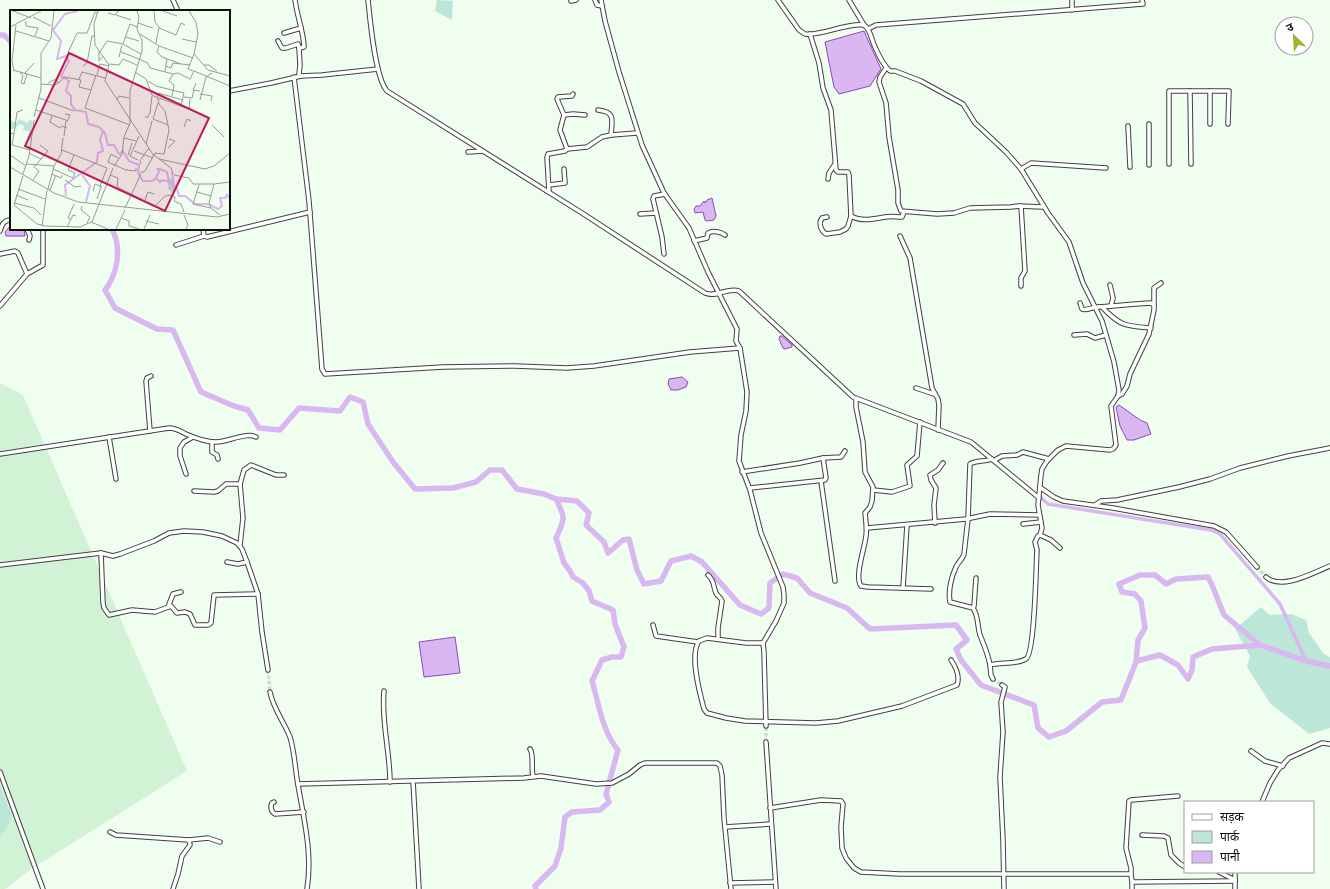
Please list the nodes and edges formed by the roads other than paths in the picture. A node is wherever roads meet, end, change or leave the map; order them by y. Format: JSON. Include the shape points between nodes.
{"nodes":[{"id":1,"x":173,"y":0,"type":"edge"},
{"id":2,"x":295,"y":0,"type":"edge"},
{"id":3,"x":368,"y":0,"type":"edge"},
{"id":4,"x":576,"y":0,"type":"edge"},
{"id":5,"x":595,"y":0,"type":"edge"},
{"id":6,"x":601,"y":0,"type":"edge"},
{"id":7,"x":778,"y":0,"type":"edge"},
{"id":8,"x":849,"y":0,"type":"edge"},
{"id":9,"x":1072,"y":0,"type":"edge"},
{"id":10,"x":1142,"y":0,"type":"edge"},
{"id":11,"x":571,"y":1,"type":"dead end"},
{"id":12,"x":602,"y":6,"type":"junction"},
{"id":13,"x":178,"y":10,"type":"edge"},
{"id":14,"x":1072,"y":10,"type":"junction"},
{"id":15,"x":864,"y":25,"type":"junction"},
{"id":16,"x":300,"y":28,"type":"junction"},
{"id":17,"x":868,"y":29,"type":"junction"},
{"id":18,"x":284,"y":33,"type":"dead end"},
{"id":19,"x":810,"y":34,"type":"junction"},
{"id":20,"x":278,"y":41,"type":"dead end"},
{"id":21,"x":299,"y":48,"type":"junction"},
{"id":22,"x":886,"y":68,"type":"junction"},
{"id":23,"x":378,"y":69,"type":"junction"},
{"id":24,"x":301,"y":76,"type":"junction"},
{"id":25,"x":294,"y":77,"type":"junction"},
{"id":26,"x":1210,"y":90,"type":"junction"},
{"id":27,"x":230,"y":91,"type":"edge"},
{"id":28,"x":1190,"y":91,"type":"junction"},
{"id":29,"x":573,"y":94,"type":"dead end"},
{"id":30,"x":598,"y":110,"type":"dead end"},
{"id":31,"x":564,"y":115,"type":"junction"},
{"id":32,"x":585,"y":115,"type":"dead end"},
{"id":33,"x":1148,"y":124,"type":"dead end"},
{"id":34,"x":1210,"y":124,"type":"dead end"},
{"id":35,"x":1228,"y":124,"type":"dead end"},
{"id":36,"x":1128,"y":126,"type":"dead end"},
{"id":37,"x":637,"y":133,"type":"junction"},
{"id":38,"x":611,"y":135,"type":"junction"},
{"id":39,"x":567,"y":149,"type":"junction"},
{"id":40,"x":484,"y":151,"type":"junction"},
{"id":41,"x":468,"y":152,"type":"dead end"},
{"id":42,"x":835,"y":164,"type":"junction"},
{"id":43,"x":1169,"y":164,"type":"dead end"},
{"id":44,"x":1190,"y":164,"type":"dead end"},
{"id":45,"x":1149,"y":165,"type":"dead end"},
{"id":46,"x":1130,"y":167,"type":"dead end"},
{"id":47,"x":1022,"y":168,"type":"junction"},
{"id":48,"x":1106,"y":168,"type":"dead end"},
{"id":49,"x":564,"y":169,"type":"dead end"},
{"id":50,"x":828,"y":179,"type":"dead end"},
{"id":51,"x":549,"y":189,"type":"junction"},
{"id":52,"x":664,"y":194,"type":"junction"},
{"id":53,"x":1043,"y":205,"type":"junction"},
{"id":54,"x":1022,"y":206,"type":"junction"},
{"id":55,"x":310,"y":212,"type":"junction"},
{"id":56,"x":904,"y":212,"type":"junction"},
{"id":57,"x":656,"y":213,"type":"junction"},
{"id":58,"x":640,"y":214,"type":"dead end"},
{"id":59,"x":851,"y":216,"type":"junction"},
{"id":60,"x":827,"y":217,"type":"dead end"},
{"id":61,"x":10,"y":220,"type":"edge"},
{"id":62,"x":27,"y":230,"type":"edge"},
{"id":63,"x":44,"y":230,"type":"edge"},
{"id":64,"x":203,"y":230,"type":"edge"},
{"id":65,"x":0,"y":231,"type":"edge"},
{"id":66,"x":725,"y":235,"type":"dead end"},
{"id":67,"x":204,"y":236,"type":"junction"},
{"id":68,"x":900,"y":236,"type":"dead end"},
{"id":69,"x":30,"y":240,"type":"dead end"},
{"id":70,"x":694,"y":241,"type":"junction"},
{"id":71,"x":176,"y":245,"type":"dead end"},
{"id":72,"x":0,"y":254,"type":"edge"},
{"id":73,"x":664,"y":254,"type":"dead end"},
{"id":74,"x":27,"y":274,"type":"junction"},
{"id":75,"x":1161,"y":283,"type":"dead end"},
{"id":76,"x":1110,"y":285,"type":"dead end"},
{"id":77,"x":1021,"y":286,"type":"dead end"},
{"id":78,"x":718,"y":293,"type":"junction"},
{"id":79,"x":1080,"y":303,"type":"dead end"},
{"id":80,"x":1154,"y":304,"type":"junction"},
{"id":81,"x":0,"y":306,"type":"edge"},
{"id":82,"x":1111,"y":306,"type":"junction"},
{"id":83,"x":1096,"y":307,"type":"junction"},
{"id":84,"x":1102,"y":307,"type":"junction"},
{"id":85,"x":1151,"y":328,"type":"junction"},
{"id":86,"x":1074,"y":334,"type":"dead end"},
{"id":87,"x":1106,"y":335,"type":"junction"},
{"id":88,"x":740,"y":348,"type":"junction"},
{"id":89,"x":151,"y":376,"type":"dead end"},
{"id":90,"x":916,"y":388,"type":"dead end"},
{"id":91,"x":935,"y":395,"type":"junction"},
{"id":92,"x":1118,"y":396,"type":"junction"},
{"id":93,"x":856,"y":399,"type":"junction"},
{"id":94,"x":920,"y":422,"type":"junction"},
{"id":95,"x":938,"y":428,"type":"junction"},
{"id":96,"x":150,"y":431,"type":"junction"},
{"id":97,"x":109,"y":437,"type":"junction"},
{"id":98,"x":194,"y":437,"type":"junction"},
{"id":99,"x":256,"y":437,"type":"dead end"},
{"id":100,"x":208,"y":440,"type":"junction"},
{"id":101,"x":1330,"y":448,"type":"edge"},
{"id":102,"x":845,"y":451,"type":"dead end"},
{"id":103,"x":0,"y":454,"type":"edge"},
{"id":104,"x":823,"y":458,"type":"junction"},
{"id":105,"x":218,"y":459,"type":"dead end"},
{"id":106,"x":995,"y":459,"type":"junction"},
{"id":107,"x":1049,"y":459,"type":"junction"},
{"id":108,"x":943,"y":463,"type":"dead end"},
{"id":109,"x":742,"y":472,"type":"junction"},
{"id":110,"x":186,"y":474,"type":"dead end"},
{"id":111,"x":284,"y":475,"type":"dead end"},
{"id":112,"x":116,"y":479,"type":"dead end"},
{"id":113,"x":821,"y":480,"type":"junction"},
{"id":114,"x":240,"y":484,"type":"junction"},
{"id":115,"x":750,"y":488,"type":"junction"},
{"id":116,"x":1040,"y":489,"type":"junction"},
{"id":117,"x":873,"y":490,"type":"junction"},
{"id":118,"x":194,"y":491,"type":"dead end"},
{"id":119,"x":1039,"y":497,"type":"junction"},
{"id":120,"x":1095,"y":505,"type":"junction"},
{"id":121,"x":1040,"y":515,"type":"junction"},
{"id":122,"x":968,"y":519,"type":"junction"},
{"id":123,"x":1041,"y":522,"type":"junction"},
{"id":124,"x":935,"y":523,"type":"junction"},
{"id":125,"x":1023,"y":524,"type":"dead end"},
{"id":126,"x":908,"y":525,"type":"junction"},
{"id":127,"x":867,"y":528,"type":"junction"},
{"id":128,"x":1040,"y":535,"type":"junction"},
{"id":129,"x":240,"y":545,"type":"junction"},
{"id":130,"x":1060,"y":548,"type":"dead end"},
{"id":131,"x":101,"y":553,"type":"junction"},
{"id":132,"x":227,"y":562,"type":"dead end"},
{"id":133,"x":247,"y":562,"type":"junction"},
{"id":134,"x":0,"y":566,"type":"edge"},
{"id":135,"x":1330,"y":566,"type":"edge"},
{"id":136,"x":1257,"y":567,"type":"tunnel mouth"},
{"id":137,"x":708,"y":576,"type":"dead end"},
{"id":138,"x":1266,"y":577,"type":"tunnel mouth"},
{"id":139,"x":976,"y":578,"type":"dead end"},
{"id":140,"x":835,"y":581,"type":"dead end"},
{"id":141,"x":903,"y":588,"type":"junction"},
{"id":142,"x":931,"y":589,"type":"dead end"},
{"id":143,"x":181,"y":592,"type":"dead end"},
{"id":144,"x":258,"y":594,"type":"junction"},
{"id":145,"x":168,"y":607,"type":"junction"},
{"id":146,"x":972,"y":608,"type":"junction"},
{"id":147,"x":653,"y":625,"type":"dead end"},
{"id":148,"x":718,"y":639,"type":"junction"},
{"id":149,"x":698,"y":642,"type":"junction"},
{"id":150,"x":763,"y":643,"type":"junction"},
{"id":151,"x":951,"y":660,"type":"dead end"},
{"id":152,"x":990,"y":665,"type":"junction"},
{"id":153,"x":268,"y":670,"type":"tunnel mouth"},
{"id":154,"x":993,"y":679,"type":"tunnel mouth"},
{"id":155,"x":1003,"y":687,"type":"dead end"},
{"id":156,"x":384,"y":690,"type":"dead end"},
{"id":157,"x":270,"y":692,"type":"tunnel mouth"},
{"id":158,"x":766,"y":721,"type":"junction"},
{"id":159,"x":766,"y":726,"type":"tunnel mouth"},
{"id":160,"x":766,"y":742,"type":"tunnel mouth"},
{"id":161,"x":1330,"y":744,"type":"edge"},
{"id":162,"x":530,"y":749,"type":"dead end"},
{"id":163,"x":1251,"y":751,"type":"dead end"},
{"id":164,"x":1282,"y":766,"type":"junction"},
{"id":165,"x":0,"y":772,"type":"edge"},
{"id":166,"x":532,"y":776,"type":"junction"},
{"id":167,"x":390,"y":782,"type":"junction"},
{"id":168,"x":413,"y":782,"type":"junction"},
{"id":169,"x":298,"y":784,"type":"junction"},
{"id":170,"x":1178,"y":796,"type":"dead end"},
{"id":171,"x":1262,"y":801,"type":"edge"},
{"id":172,"x":274,"y":802,"type":"dead end"},
{"id":173,"x":770,"y":808,"type":"junction"},
{"id":174,"x":304,"y":812,"type":"junction"},
{"id":175,"x":771,"y":824,"type":"junction"},
{"id":176,"x":725,"y":827,"type":"junction"},
{"id":177,"x":110,"y":832,"type":"dead end"},
{"id":178,"x":1142,"y":835,"type":"dead end"},
{"id":179,"x":189,"y":840,"type":"junction"},
{"id":180,"x":220,"y":842,"type":"dead end"},
{"id":181,"x":1184,"y":866,"type":"edge"},
{"id":182,"x":1221,"y":873,"type":"edge"},
{"id":183,"x":1235,"y":873,"type":"edge"},
{"id":184,"x":1003,"y":874,"type":"junction"},
{"id":185,"x":1131,"y":874,"type":"junction"},
{"id":186,"x":1132,"y":881,"type":"junction"},
{"id":187,"x":1235,"y":881,"type":"junction"},
{"id":188,"x":776,"y":882,"type":"junction"},
{"id":189,"x":730,"y":883,"type":"junction"},
{"id":190,"x":43,"y":889,"type":"edge"},
{"id":191,"x":173,"y":889,"type":"edge"},
{"id":192,"x":307,"y":889,"type":"edge"},
{"id":193,"x":419,"y":889,"type":"edge"},
{"id":194,"x":731,"y":889,"type":"edge"},
{"id":195,"x":776,"y":889,"type":"edge"},
{"id":196,"x":1004,"y":889,"type":"edge"},
{"id":197,"x":1132,"y":889,"type":"edge"},
{"id":198,"x":1235,"y":889,"type":"edge"}],
"edges":[{"from":1,"to":13,"type":"street"},
{"from":2,"to":16,"type":"street"},
{"from":3,"to":23,"type":"street"},
{"from":4,"to":11,"type":"street"},
{"from":5,"to":12,"type":"street","via":[[596,5]]},
{"from":6,"to":12,"type":"street"},
{"from":7,"to":19,"type":"street","via":[[802,33]]},
{"from":8,"to":15,"type":"street"},
{"from":9,"to":14,"type":"street"},
{"from":10,"to":14,"type":"street","via":[[1143,4]]},
{"from":12,"to":37,"type":"street"},
{"from":14,"to":17,"type":"street","via":[[876,25]]},
{"from":15,"to":17,"type":"street"},
{"from":15,"to":19,"type":"street"},
{"from":16,"to":18,"type":"street"},
{"from":16,"to":21,"type":"street","via":[[304,46]]},
{"from":17,"to":22,"type":"street"},
{"from":19,"to":42,"type":"street","via":[[831,110]]},
{"from":20,"to":21,"type":"street","via":[[282,48],[298,44]]},
{"from":21,"to":24,"type":"street"},
{"from":22,"to":47,"type":"street","via":[[921,81],[963,104],[976,123]]},
{"from":22,"to":56,"type":"street","via":[[879,82],[887,107],[898,203]]},
{"from":23,"to":24,"type":"street"},
{"from":23,"to":40,"type":"street","via":[[387,91]]},
{"from":24,"to":25,"type":"street"},
{"from":25,"to":27,"type":"street"},
{"from":25,"to":55,"type":"street"},
{"from":26,"to":28,"type":"street"},
{"from":26,"to":34,"type":"street"},
{"from":26,"to":35,"type":"street","via":[[1229,91]]},
{"from":28,"to":43,"type":"street","via":[[1169,92]]},
{"from":28,"to":44,"type":"street"},
{"from":29,"to":31,"type":"street","via":[[557,99]]},
{"from":30,"to":38,"type":"street","via":[[608,111],[610,114]]},
{"from":31,"to":32,"type":"street"},
{"from":31,"to":39,"type":"street","via":[[560,130]]},
{"from":33,"to":45,"type":"street"},
{"from":36,"to":46,"type":"street"},
{"from":37,"to":38,"type":"street"},
{"from":37,"to":52,"type":"street"},
{"from":38,"to":39,"type":"street","via":[[600,138],[587,147]]},
{"from":39,"to":51,"type":"street","via":[[547,155]]},
{"from":40,"to":41,"type":"street"},
{"from":40,"to":51,"type":"street"},
{"from":42,"to":50,"type":"street"},
{"from":42,"to":59,"type":"street","via":[[837,172],[848,172],[849,175]]},
{"from":47,"to":48,"type":"street","via":[[1031,163]]},
{"from":47,"to":53,"type":"street"},
{"from":49,"to":51,"type":"street","via":[[565,182]]},
{"from":51,"to":78,"type":"street","via":[[705,293]]},
{"from":52,"to":57,"type":"street","via":[[653,197]]},
{"from":52,"to":70,"type":"street","via":[[685,222]]},
{"from":53,"to":54,"type":"street"},
{"from":53,"to":83,"type":"street","via":[[1069,242],[1083,283]]},
{"from":54,"to":56,"type":"street","via":[[970,208],[937,214]]},
{"from":54,"to":77,"type":"street","via":[[1025,271]]},
{"from":55,"to":67,"type":"street"},
{"from":55,"to":88,"type":"street","via":[[322,369],[325,374],[444,367],[567,368]]},
{"from":56,"to":59,"type":"street","via":[[902,216],[867,220]]},
{"from":57,"to":58,"type":"street"},
{"from":57,"to":73,"type":"street"},
{"from":59,"to":60,"type":"street","via":[[846,228],[828,235],[824,234],[820,226],[821,219]]},
{"from":61,"to":65,"type":"street","via":[[4,222]]},
{"from":62,"to":69,"type":"street"},
{"from":63,"to":74,"type":"street","via":[[42,265]]},
{"from":64,"to":67,"type":"street"},
{"from":66,"to":70,"type":"street","via":[[710,232],[707,238]]},
{"from":67,"to":71,"type":"street"},
{"from":68,"to":91,"type":"street","via":[[910,258]]},
{"from":70,"to":78,"type":"street"},
{"from":72,"to":74,"type":"street","via":[[18,252]]},
{"from":74,"to":81,"type":"street"},
{"from":75,"to":80,"type":"street","via":[[1154,288]]},
{"from":76,"to":82,"type":"street","via":[[1113,298]]},
{"from":78,"to":88,"type":"street","via":[[737,330],[736,341]]},
{"from":78,"to":93,"type":"street","via":[[739,291]]},
{"from":79,"to":83,"type":"street","via":[[1083,310]]},
{"from":80,"to":82,"type":"street"},
{"from":80,"to":85,"type":"street"},
{"from":82,"to":84,"type":"street"},
{"from":83,"to":84,"type":"street"},
{"from":83,"to":87,"type":"street"},
{"from":84,"to":85,"type":"street","via":[[1118,322],[1132,327]]},
{"from":85,"to":92,"type":"street","via":[[1127,386]]},
{"from":86,"to":87,"type":"street","via":[[1086,334],[1095,338]]},
{"from":87,"to":92,"type":"street","via":[[1119,386]]},
{"from":88,"to":109,"type":"street","via":[[747,392],[739,456]]},
{"from":89,"to":96,"type":"street","via":[[146,382]]},
{"from":90,"to":91,"type":"street"},
{"from":91,"to":95,"type":"street","via":[[939,405]]},
{"from":92,"to":107,"type":"street","via":[[1111,406],[1116,445],[1113,449],[1107,451],[1066,446]]},
{"from":93,"to":94,"type":"street"},
{"from":93,"to":117,"type":"street","via":[[865,472]]},
{"from":94,"to":95,"type":"street"},
{"from":94,"to":117,"type":"street","via":[[917,456],[907,468],[910,486],[892,492]]},
{"from":95,"to":106,"type":"street","via":[[971,442]]},
{"from":96,"to":97,"type":"street"},
{"from":96,"to":98,"type":"street","via":[[174,428]]},
{"from":97,"to":103,"type":"street"},
{"from":97,"to":112,"type":"street"},
{"from":98,"to":100,"type":"street"},
{"from":98,"to":110,"type":"street","via":[[184,442],[180,448]]},
{"from":99,"to":100,"type":"street","via":[[249,435],[220,442]]},
{"from":100,"to":105,"type":"street","via":[[212,452]]},
{"from":101,"to":120,"type":"street","via":[[1240,468],[1179,487],[1101,501]]},
{"from":102,"to":104,"type":"street","via":[[841,457]]},
{"from":104,"to":109,"type":"street"},
{"from":104,"to":113,"type":"street","via":[[826,478]]},
{"from":106,"to":107,"type":"street","via":[[1023,452]]},
{"from":106,"to":119,"type":"street"},
{"from":106,"to":122,"type":"street","via":[[970,464]]},
{"from":107,"to":116,"type":"street","via":[[1042,469]]},
{"from":108,"to":124,"type":"street","via":[[930,475],[936,488]]},
{"from":109,"to":115,"type":"street"},
{"from":111,"to":114,"type":"street","via":[[276,475],[251,465],[244,470]]},
{"from":113,"to":115,"type":"street"},
{"from":113,"to":140,"type":"street"},
{"from":114,"to":118,"type":"street","via":[[226,484],[214,492]]},
{"from":114,"to":129,"type":"street","via":[[243,518]]},
{"from":115,"to":150,"type":"street","via":[[761,534],[784,598],[782,609]]},
{"from":116,"to":119,"type":"street"},
{"from":116,"to":120,"type":"street","via":[[1058,500]]},
{"from":117,"to":127,"type":"street","via":[[871,504],[865,513]]},
{"from":119,"to":121,"type":"street"},
{"from":120,"to":136,"type":"street","via":[[1214,526],[1223,530]]},
{"from":121,"to":122,"type":"street","via":[[990,514]]},
{"from":121,"to":123,"type":"street"},
{"from":122,"to":124,"type":"street"},
{"from":122,"to":146,"type":"street","via":[[964,554],[950,586],[950,599],[952,603]]},
{"from":123,"to":125,"type":"street"},
{"from":123,"to":128,"type":"street"},
{"from":124,"to":126,"type":"street"},
{"from":126,"to":127,"type":"street"},
{"from":126,"to":141,"type":"street"},
{"from":127,"to":141,"type":"street","via":[[859,585]]},
{"from":128,"to":130,"type":"street"},
{"from":128,"to":152,"type":"street","via":[[1035,542],[1033,621],[1029,654],[1026,659],[1018,662]]},
{"from":129,"to":131,"type":"street","via":[[227,538],[192,530],[174,532],[113,556]]},
{"from":129,"to":133,"type":"street"},
{"from":131,"to":134,"type":"street"},
{"from":131,"to":145,"type":"street","via":[[103,603],[108,614],[132,610],[155,612]]},
{"from":132,"to":133,"type":"street"},
{"from":133,"to":144,"type":"street"},
{"from":135,"to":138,"type":"street","via":[[1295,580],[1275,582]]},
{"from":137,"to":148,"type":"street","via":[[712,579],[716,594],[722,601]]},
{"from":139,"to":146,"type":"street"},
{"from":141,"to":142,"type":"street"},
{"from":143,"to":145,"type":"street","via":[[173,594]]},
{"from":144,"to":145,"type":"street","via":[[214,595],[211,623],[208,625],[195,625],[190,614],[179,614],[171,606]]},
{"from":144,"to":153,"type":"street"},
{"from":146,"to":152,"type":"street"},
{"from":147,"to":149,"type":"street","via":[[656,636]]},
{"from":148,"to":149,"type":"street","via":[[707,638]]},
{"from":148,"to":150,"type":"street"},
{"from":149,"to":158,"type":"street","via":[[697,677],[707,713],[745,722]]},
{"from":150,"to":158,"type":"street"},
{"from":151,"to":158,"type":"street","via":[[957,673],[957,685],[902,706],[816,723]]},
{"from":152,"to":154,"type":"street"},
{"from":155,"to":184,"type":"street","via":[[1000,777]]},
{"from":156,"to":167,"type":"street"},
{"from":157,"to":169,"type":"street","via":[[290,738]]},
{"from":158,"to":159,"type":"street"},
{"from":160,"to":173,"type":"street"},
{"from":161,"to":164,"type":"street","via":[[1322,743],[1296,754]]},
{"from":162,"to":166,"type":"street"},
{"from":163,"to":164,"type":"street","via":[[1265,761]]},
{"from":164,"to":171,"type":"street","via":[[1270,783]]},
{"from":165,"to":190,"type":"street"},
{"from":166,"to":168,"type":"street"},
{"from":166,"to":176,"type":"street","via":[[596,784],[612,783],[645,763],[718,763],[722,775]]},
{"from":167,"to":168,"type":"street"},
{"from":167,"to":169,"type":"street"},
{"from":168,"to":193,"type":"street"},
{"from":169,"to":174,"type":"street"},
{"from":170,"to":185,"type":"street","via":[[1129,801],[1126,848]]},
{"from":172,"to":174,"type":"street","via":[[271,806],[275,814]]},
{"from":173,"to":175,"type":"street"},
{"from":173,"to":184,"type":"street","via":[[821,800],[841,800],[842,852],[854,868],[861,872]]},
{"from":174,"to":192,"type":"street","via":[[310,863]]},
{"from":175,"to":176,"type":"street"},
{"from":175,"to":188,"type":"street"},
{"from":176,"to":189,"type":"street"},
{"from":177,"to":179,"type":"street","via":[[116,835]]},
{"from":178,"to":181,"type":"street","via":[[1168,838],[1171,855]]},
{"from":179,"to":180,"type":"street","via":[[208,838]]},
{"from":179,"to":191,"type":"street","via":[[190,845],[182,856]]},
{"from":182,"to":187,"type":"street"},
{"from":183,"to":187,"type":"street"},
{"from":184,"to":185,"type":"street"},
{"from":184,"to":196,"type":"street"},
{"from":185,"to":186,"type":"street"},
{"from":186,"to":187,"type":"street"},
{"from":186,"to":197,"type":"street"},
{"from":187,"to":198,"type":"street"},
{"from":188,"to":189,"type":"street"},
{"from":188,"to":195,"type":"street"},
{"from":189,"to":194,"type":"street"}]}
